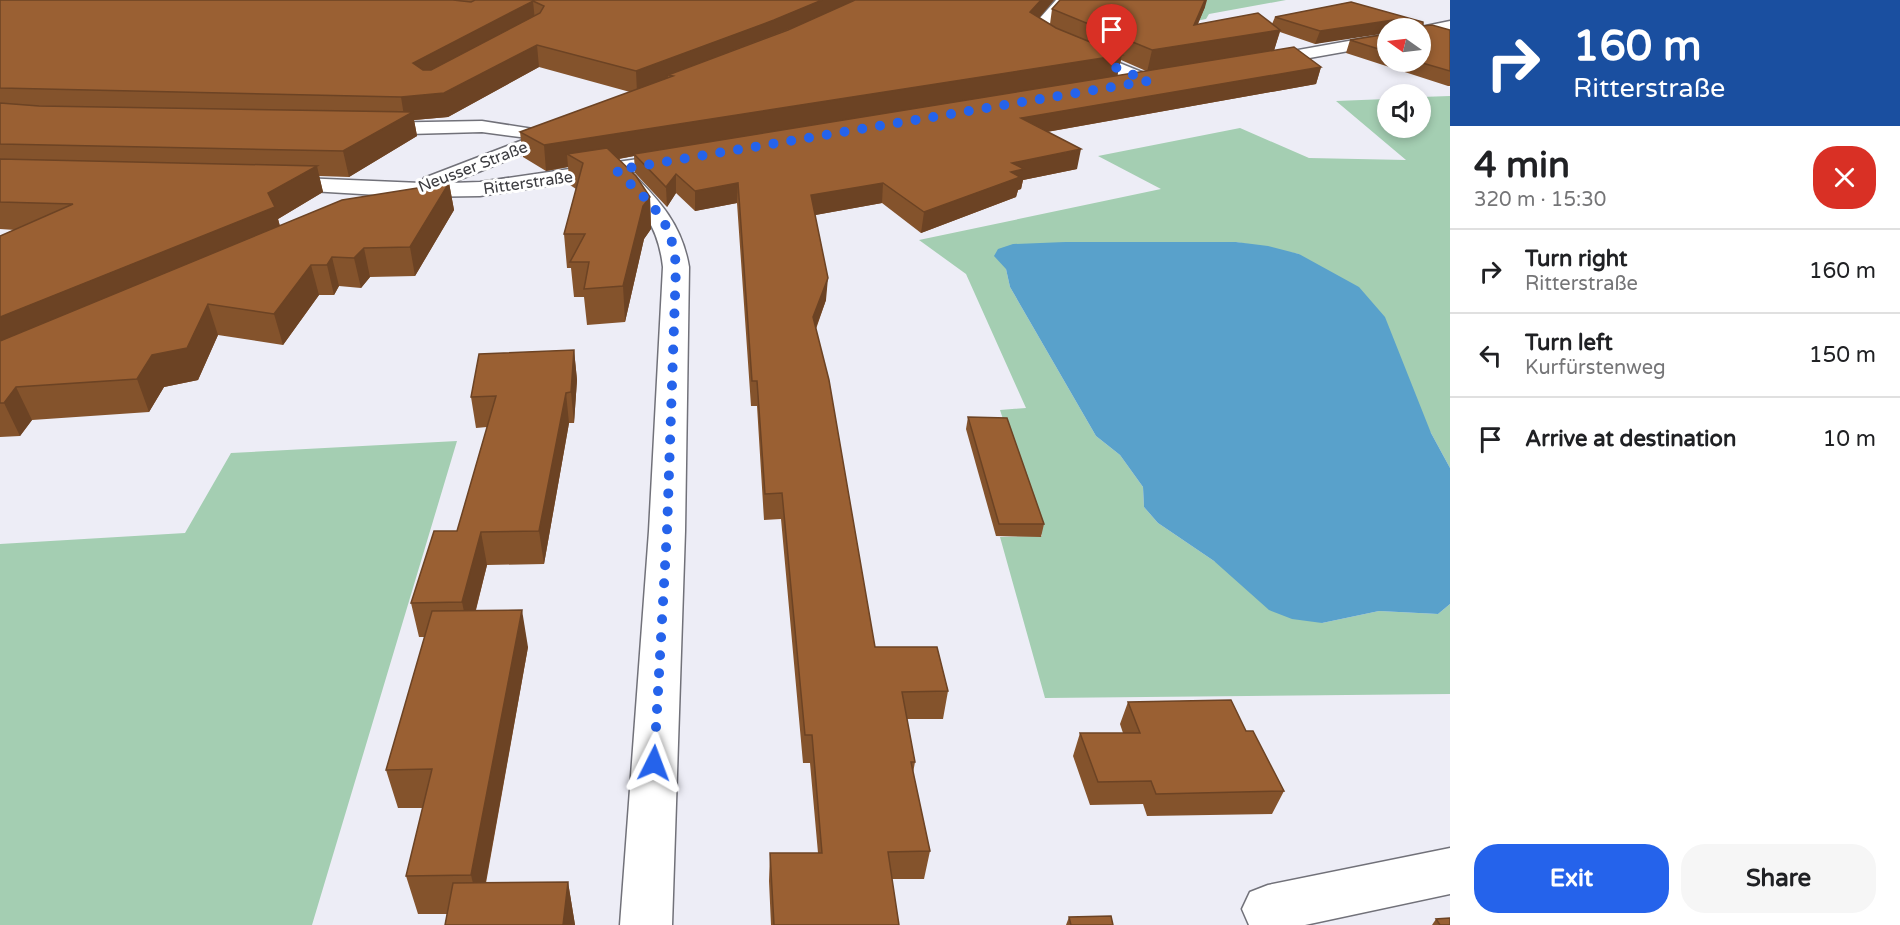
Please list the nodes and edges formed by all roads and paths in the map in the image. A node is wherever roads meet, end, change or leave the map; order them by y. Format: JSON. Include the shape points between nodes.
{"nodes":[{"id":1,"x":1064,"y":0,"type":"edge"},
{"id":2,"x":1450,"y":26,"type":"edge"},
{"id":3,"x":1431,"y":30,"type":"edge"},
{"id":4,"x":1377,"y":41,"type":"edge"},
{"id":5,"x":1236,"y":66,"type":"edge"},
{"id":6,"x":1170,"y":77,"type":"edge"},
{"id":7,"x":1148,"y":81,"type":"junction"},
{"id":8,"x":1112,"y":87,"type":"edge"},
{"id":9,"x":579,"y":125,"type":"edge"},
{"id":10,"x":357,"y":129,"type":"edge"},
{"id":11,"x":548,"y":137,"type":"junction"},
{"id":12,"x":699,"y":156,"type":"edge"},
{"id":13,"x":616,"y":170,"type":"junction"},
{"id":14,"x":255,"y":183,"type":"edge"},
{"id":15,"x":412,"y":190,"type":"junction"},
{"id":16,"x":358,"y":214,"type":"edge"},
{"id":17,"x":1450,"y":871,"type":"edge"},
{"id":18,"x":1268,"y":909,"type":"dead end"},
{"id":19,"x":646,"y":925,"type":"edge"}],
"edges":[{"from":1,"to":7,"type":"street","via":[[1036,31]]},
{"from":2,"to":3,"type":"street"},
{"from":4,"to":5,"type":"street"},
{"from":6,"to":7,"type":"street"},
{"from":7,"to":8,"type":"street"},
{"from":9,"to":11,"type":"street","name":"Neusser Straße"},
{"from":10,"to":11,"type":"street","name":"Neusser Straße","via":[[501,127]]},
{"from":11,"to":15,"type":"street","name":"Neusser Straße"},
{"from":12,"to":13,"type":"street","name":"Ritterstraße"},
{"from":13,"to":15,"type":"street","name":"Ritterstraße","via":[[498,188]]},
{"from":13,"to":19,"type":"street","via":[[671,232],[676,267],[667,531]]},
{"from":14,"to":15,"type":"street","name":"Ritterstraße"},
{"from":15,"to":16,"type":"street","name":"Neusser Straße"},
{"from":17,"to":18,"type":"street"}]}
